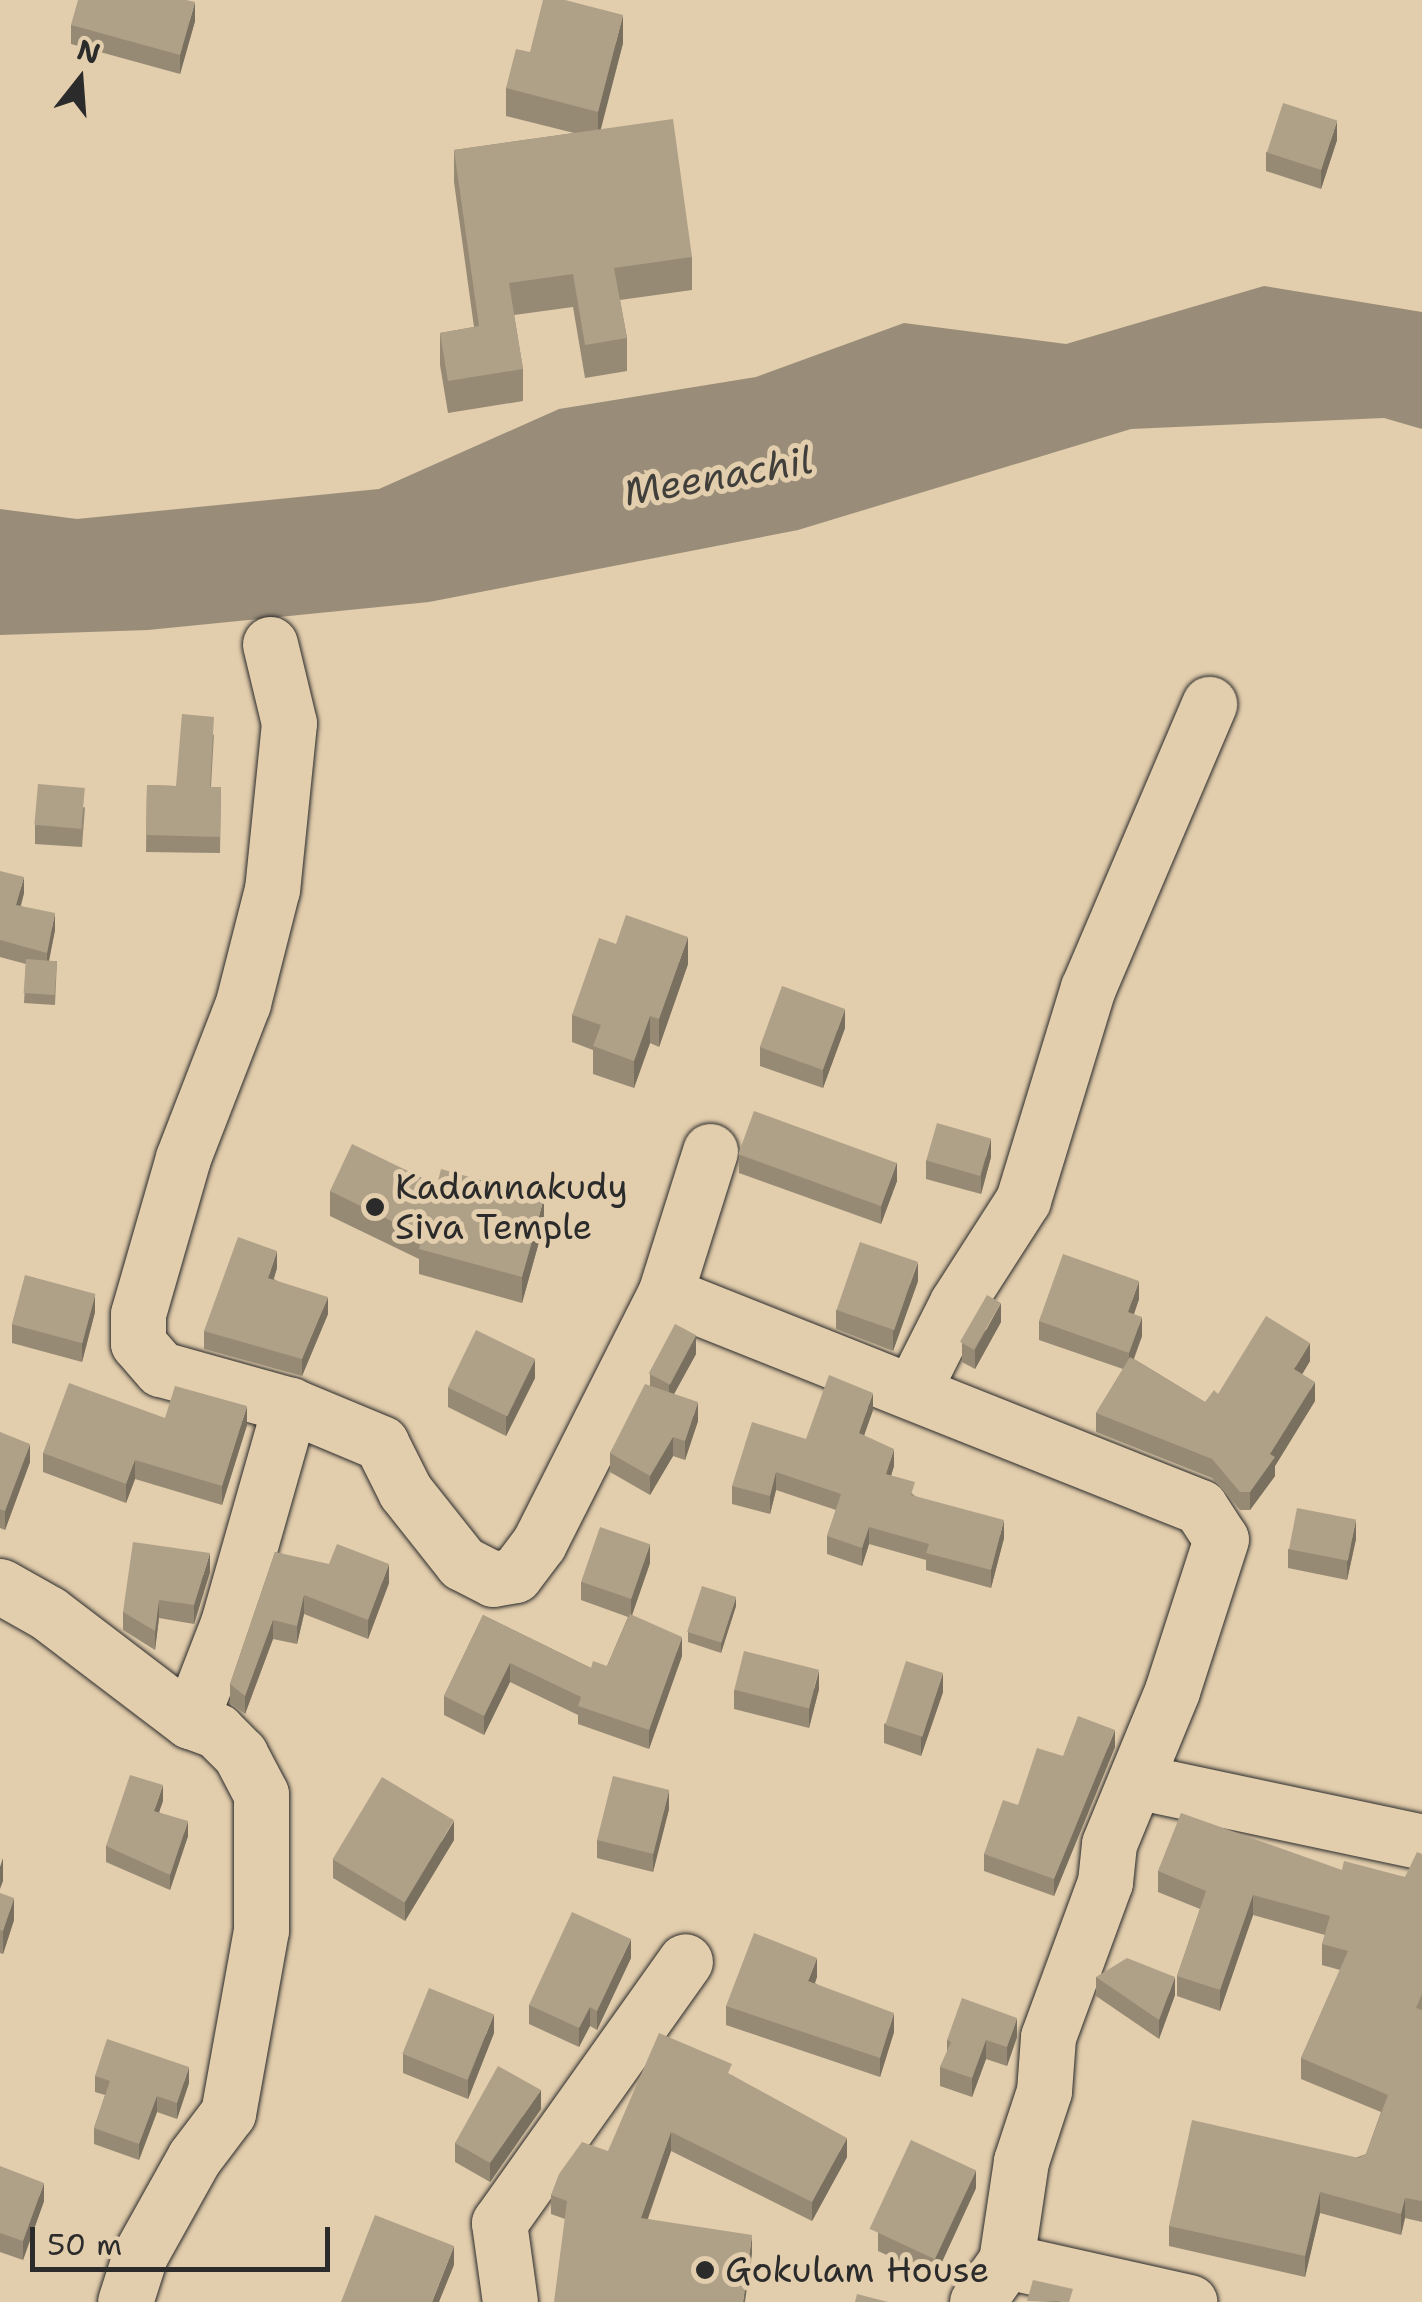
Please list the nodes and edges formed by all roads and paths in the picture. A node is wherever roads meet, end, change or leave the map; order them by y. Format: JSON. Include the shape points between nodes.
{"nodes":[{"id":1,"x":270,"y":644,"type":"dead end"},
{"id":2,"x":1209,"y":704,"type":"dead end"},
{"id":3,"x":710,"y":1151,"type":"dead end"},
{"id":4,"x":664,"y":1294,"type":"junction"},
{"id":5,"x":912,"y":1392,"type":"junction"},
{"id":6,"x":290,"y":1406,"type":"junction"},
{"id":7,"x":0,"y":1586,"type":"edge"},
{"id":8,"x":190,"y":1721,"type":"junction"},
{"id":9,"x":1136,"y":1780,"type":"junction"},
{"id":10,"x":1422,"y":1842,"type":"edge"},
{"id":11,"x":685,"y":1961,"type":"dead end"},
{"id":12,"x":991,"y":2281,"type":"edge"},
{"id":13,"x":125,"y":2302,"type":"edge"},
{"id":14,"x":510,"y":2302,"type":"edge"},
{"id":15,"x":1189,"y":2302,"type":"edge"}],
"edges":[{"from":1,"to":6,"type":"street","via":[[289,723],[272,889],[244,1004],[183,1158],[138,1314],[138,1343],[161,1370]]},
{"from":2,"to":5,"type":"street","via":[[1088,988],[1023,1200],[957,1304]]},
{"from":3,"to":4,"type":"street"},
{"from":4,"to":5,"type":"street"},
{"from":4,"to":6,"type":"street","via":[[548,1526],[514,1575],[493,1579],[462,1562],[405,1491],[381,1443]]},
{"from":5,"to":9,"type":"street","via":[[1200,1507],[1213,1520],[1221,1539],[1218,1560]]},
{"from":6,"to":8,"type":"street","via":[[228,1623]]},
{"from":7,"to":8,"type":"street","via":[[48,1613]]},
{"from":8,"to":13,"type":"street","via":[[217,1731],[240,1754],[261,1794],[261,1930],[228,2112],[140,2254]]},
{"from":9,"to":10,"type":"street"},
{"from":9,"to":12,"type":"street","via":[[1048,2037],[1044,2091]]},
{"from":11,"to":14,"type":"street","via":[[499,2223]]},
{"from":12,"to":15,"type":"street"}]}
